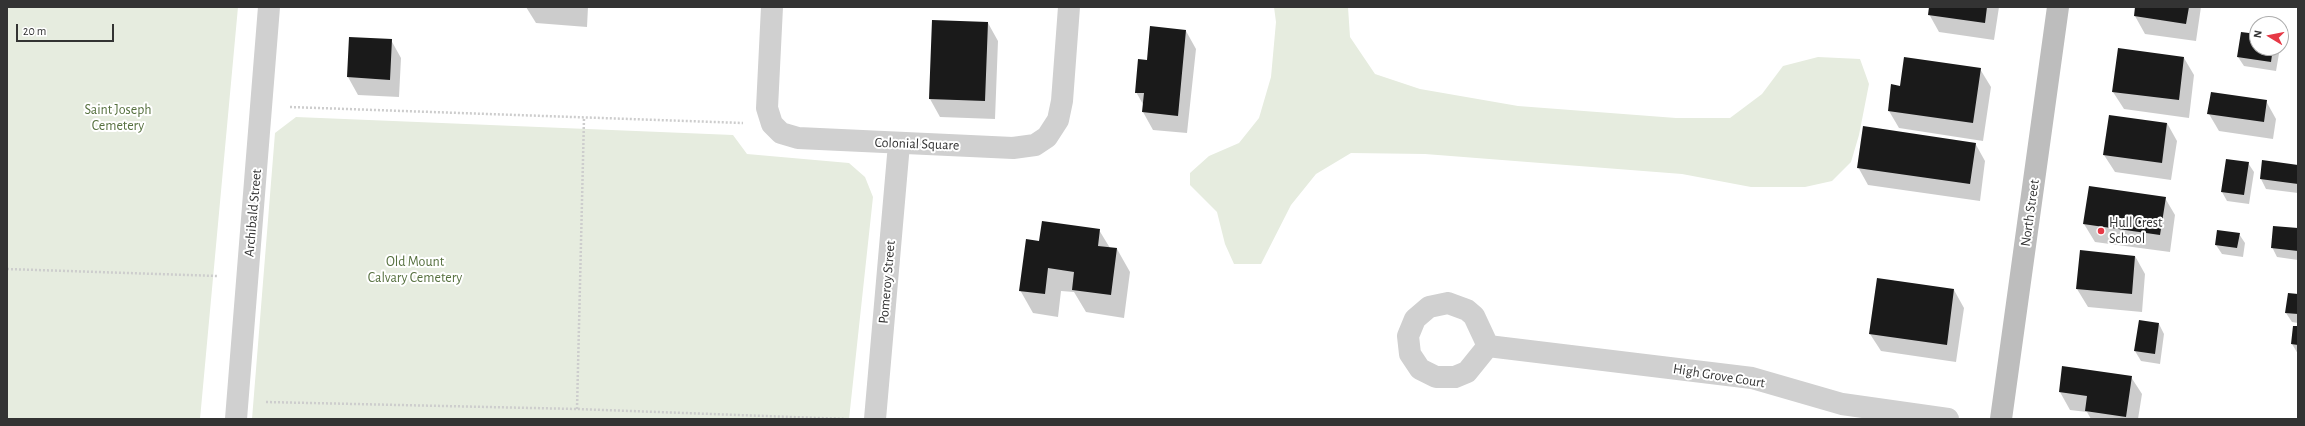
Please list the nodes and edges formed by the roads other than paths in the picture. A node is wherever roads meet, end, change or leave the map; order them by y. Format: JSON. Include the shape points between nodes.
{"nodes":[{"id":1,"x":269,"y":7,"type":"edge"},
{"id":2,"x":772,"y":7,"type":"edge"},
{"id":3,"x":1069,"y":7,"type":"edge"},
{"id":4,"x":2058,"y":7,"type":"edge"},
{"id":5,"x":899,"y":144,"type":"junction"},
{"id":6,"x":1488,"y":346,"type":"dead end"},
{"id":7,"x":236,"y":410,"type":"edge"},
{"id":8,"x":875,"y":419,"type":"edge"},
{"id":9,"x":1948,"y":419,"type":"edge"},
{"id":10,"x":2001,"y":419,"type":"edge"}],
"edges":[{"from":1,"to":7,"type":"street","name":"Archibald Street"},
{"from":2,"to":5,"type":"street","name":"Colonial Square","via":[[766,91],[767,108],[772,124],[781,133],[798,138]]},
{"from":3,"to":5,"type":"street","name":"Colonial Square","via":[[1062,101],[1058,120],[1047,137],[1035,145],[1013,148]]},
{"from":4,"to":10,"type":"street","name":"North Street"},
{"from":5,"to":8,"type":"street","name":"Pomeroy Street"},
{"from":6,"to":9,"type":"street","name":"High Grove Court","via":[[1752,378],[1842,404]]}]}
